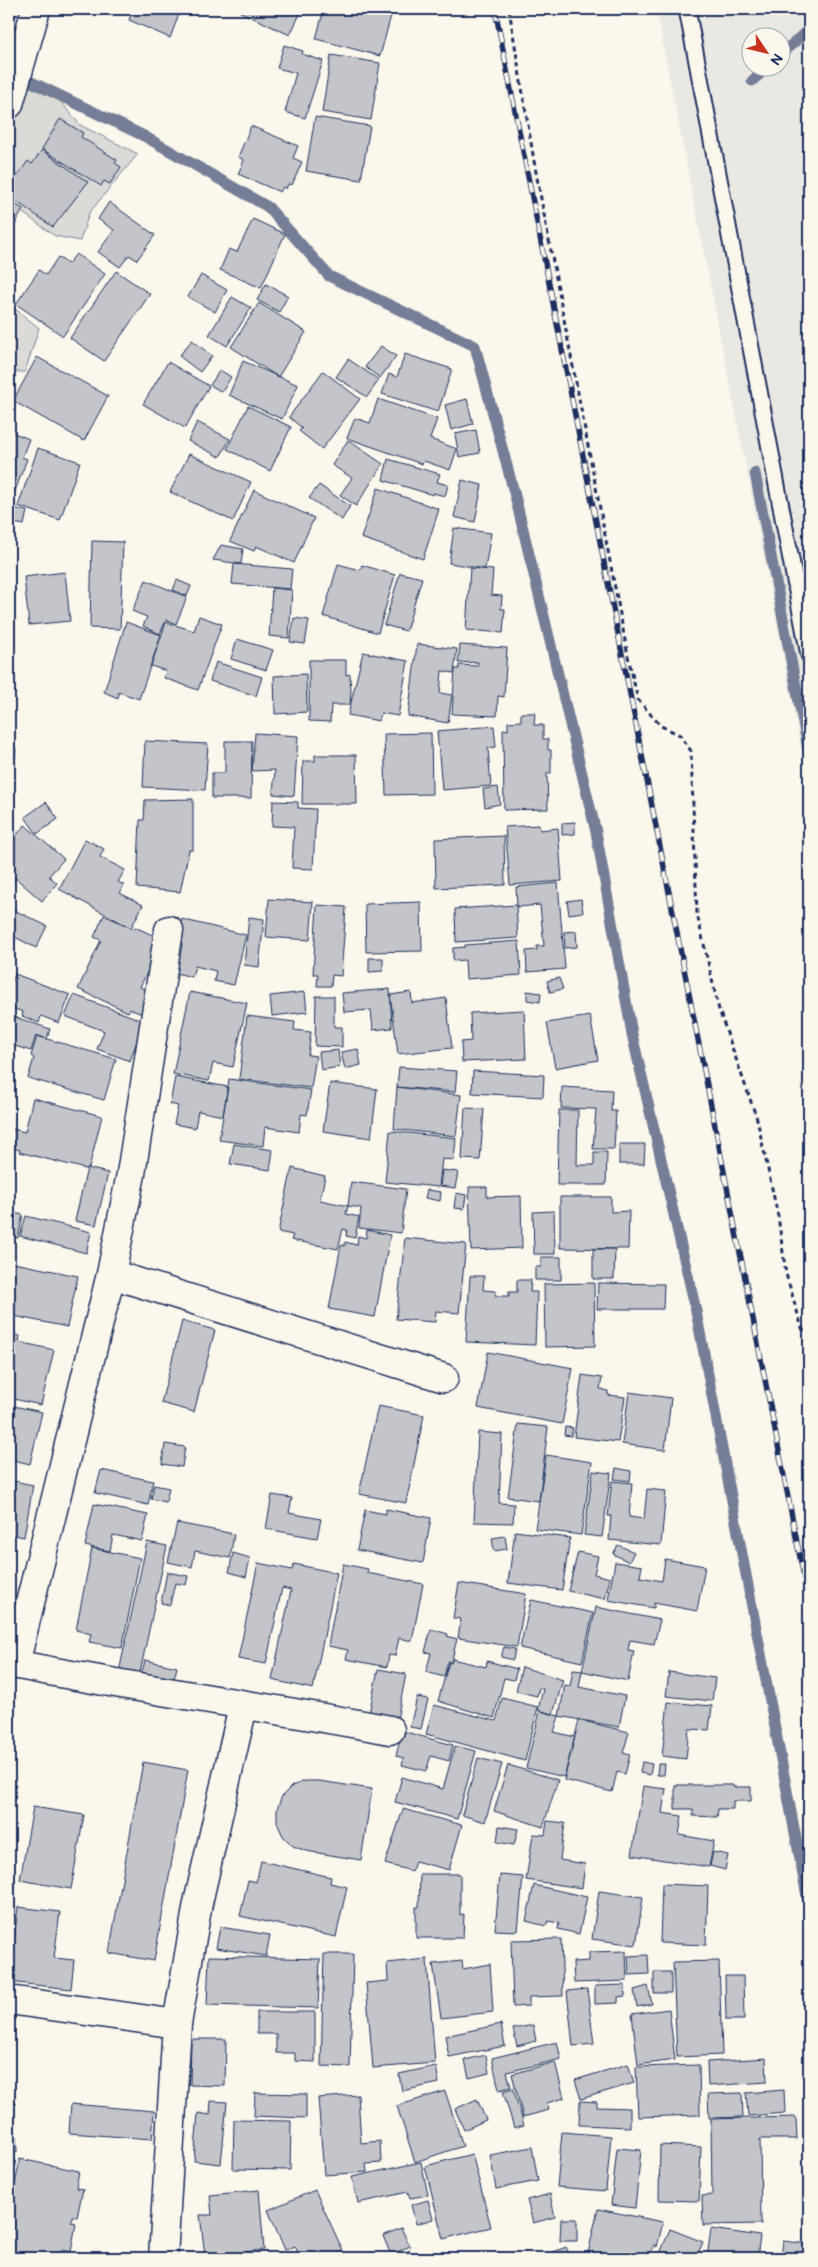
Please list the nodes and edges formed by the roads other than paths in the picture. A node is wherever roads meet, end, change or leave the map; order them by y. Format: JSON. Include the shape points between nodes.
{"nodes":[{"id":1,"x":36,"y":9,"type":"edge"},
{"id":2,"x":687,"y":9,"type":"edge"},
{"id":3,"x":9,"y":104,"type":"edge"},
{"id":4,"x":809,"y":655,"type":"edge"},
{"id":5,"x":169,"y":930,"type":"dead end"},
{"id":6,"x":111,"y":1274,"type":"junction"},
{"id":7,"x":444,"y":1378,"type":"dead end"},
{"id":8,"x":12,"y":1664,"type":"edge"},
{"id":9,"x":243,"y":1706,"type":"junction"},
{"id":10,"x":390,"y":1730,"type":"dead end"},
{"id":11,"x":9,"y":2000,"type":"edge"},
{"id":12,"x":177,"y":2024,"type":"junction"},
{"id":13,"x":163,"y":2258,"type":"edge"}],
"edges":[{"from":1,"to":3,"type":"street"},
{"from":2,"to":4,"type":"lane"},
{"from":5,"to":6,"type":"street","via":[[131,1174]]},
{"from":6,"to":7,"type":"street"},
{"from":6,"to":8,"type":"street"},
{"from":8,"to":9,"type":"street"},
{"from":9,"to":10,"type":"street"},
{"from":9,"to":12,"type":"street","via":[[198,1903]]},
{"from":11,"to":12,"type":"street"},
{"from":12,"to":13,"type":"street"}]}
